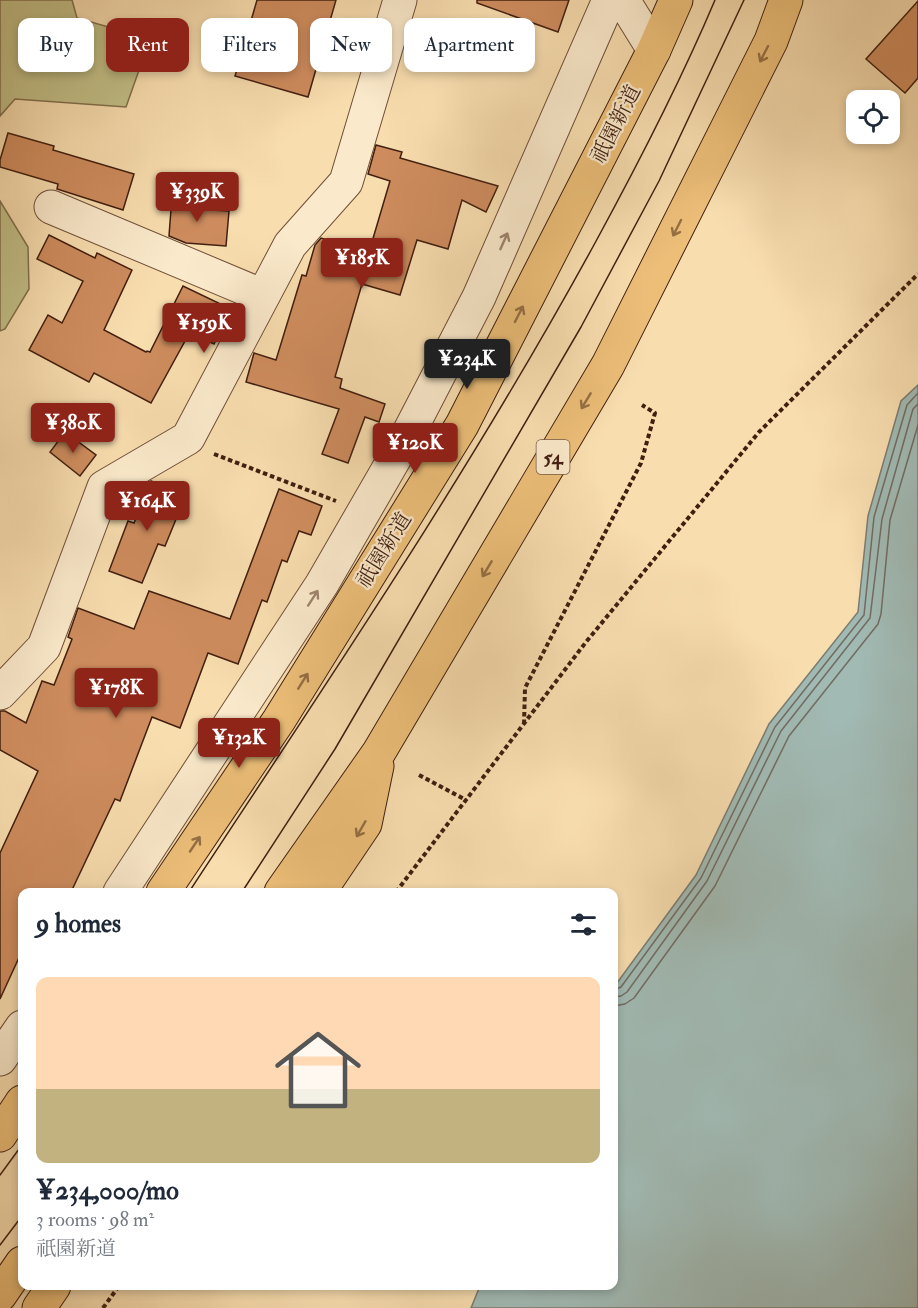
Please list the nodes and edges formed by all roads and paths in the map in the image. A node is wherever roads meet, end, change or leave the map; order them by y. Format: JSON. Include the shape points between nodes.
{"nodes":[{"id":1,"x":400,"y":0,"type":"edge"},
{"id":2,"x":609,"y":0,"type":"edge"},
{"id":3,"x":623,"y":0,"type":"edge"},
{"id":4,"x":676,"y":0,"type":"edge"},
{"id":5,"x":786,"y":0,"type":"edge"},
{"id":6,"x":654,"y":50,"type":"junction"},
{"id":7,"x":51,"y":207,"type":"dead end"},
{"id":8,"x":918,"y":274,"type":"edge"},
{"id":9,"x":263,"y":296,"type":"junction"},
{"id":10,"x":432,"y":388,"type":"junction"},
{"id":11,"x":642,"y":405,"type":"dead end"},
{"id":12,"x":462,"y":425,"type":"junction"},
{"id":13,"x":188,"y":438,"type":"junction"},
{"id":14,"x":337,"y":502,"type":"dead end"},
{"id":15,"x":0,"y":693,"type":"edge"},
{"id":16,"x":524,"y":724,"type":"junction"},
{"id":17,"x":379,"y":752,"type":"junction"},
{"id":18,"x":207,"y":762,"type":"junction"},
{"id":19,"x":419,"y":775,"type":"dead end"},
{"id":20,"x":226,"y":799,"type":"junction"},
{"id":21,"x":466,"y":800,"type":"junction"},
{"id":22,"x":123,"y":888,"type":"edge"},
{"id":23,"x":166,"y":888,"type":"edge"},
{"id":24,"x":284,"y":888,"type":"edge"},
{"id":25,"x":322,"y":888,"type":"edge"},
{"id":26,"x":399,"y":888,"type":"edge"},
{"id":27,"x":18,"y":1033,"type":"edge"},
{"id":28,"x":0,"y":1059,"type":"edge"},
{"id":29,"x":18,"y":1108,"type":"edge"},
{"id":30,"x":0,"y":1135,"type":"edge"},
{"id":31,"x":18,"y":1269,"type":"edge"},
{"id":32,"x":51,"y":1290,"type":"edge"},
{"id":33,"x":116,"y":1290,"type":"edge"},
{"id":34,"x":0,"y":1296,"type":"edge"},
{"id":35,"x":39,"y":1308,"type":"edge"},
{"id":36,"x":103,"y":1308,"type":"edge"}],
"edges":[{"from":1,"to":9,"type":"street","via":[[346,182],[290,245]]},
{"from":10,"to":2,"type":"street","one_way":true,"via":[[479,297]]},
{"from":3,"to":6,"type":"street"},
{"from":4,"to":6,"type":"highway","name":"祇園新道"},
{"from":5,"to":17,"type":"highway","number":"54","one_way":true,"via":[[771,41],[608,365]]},
{"from":12,"to":6,"type":"highway","name":"祇園新道","one_way":true},
{"from":7,"to":9,"type":"street"},
{"from":8,"to":16,"type":"path","via":[[759,432],[586,642]]},
{"from":9,"to":13,"type":"street"},
{"from":10,"to":12,"type":"street"},
{"from":18,"to":10,"type":"street","one_way":true,"via":[[322,584]]},
{"from":11,"to":16,"type":"path","via":[[655,414],[641,463],[525,688]]},
{"from":20,"to":12,"type":"highway","name":"祇園新道","one_way":true},
{"from":13,"to":14,"type":"path","via":[[204,450]]},
{"from":13,"to":15,"type":"street","via":[[104,487],[44,647]]},
{"from":16,"to":21,"type":"path"},
{"from":17,"to":24,"type":"highway","number":"54"},
{"from":17,"to":25,"type":"highway","number":"54","one_way":true,"via":[[365,824]]},
{"from":18,"to":20,"type":"street"},
{"from":18,"to":22,"type":"street"},
{"from":19,"to":21,"type":"path"},
{"from":23,"to":20,"type":"highway","name":"祇園新道","one_way":true},
{"from":21,"to":26,"type":"path"},
{"from":27,"to":28,"type":"street"},
{"from":29,"to":30,"type":"highway"},
{"from":31,"to":34,"type":"highway"},
{"from":32,"to":35,"type":"highway"},
{"from":33,"to":36,"type":"path"}]}
